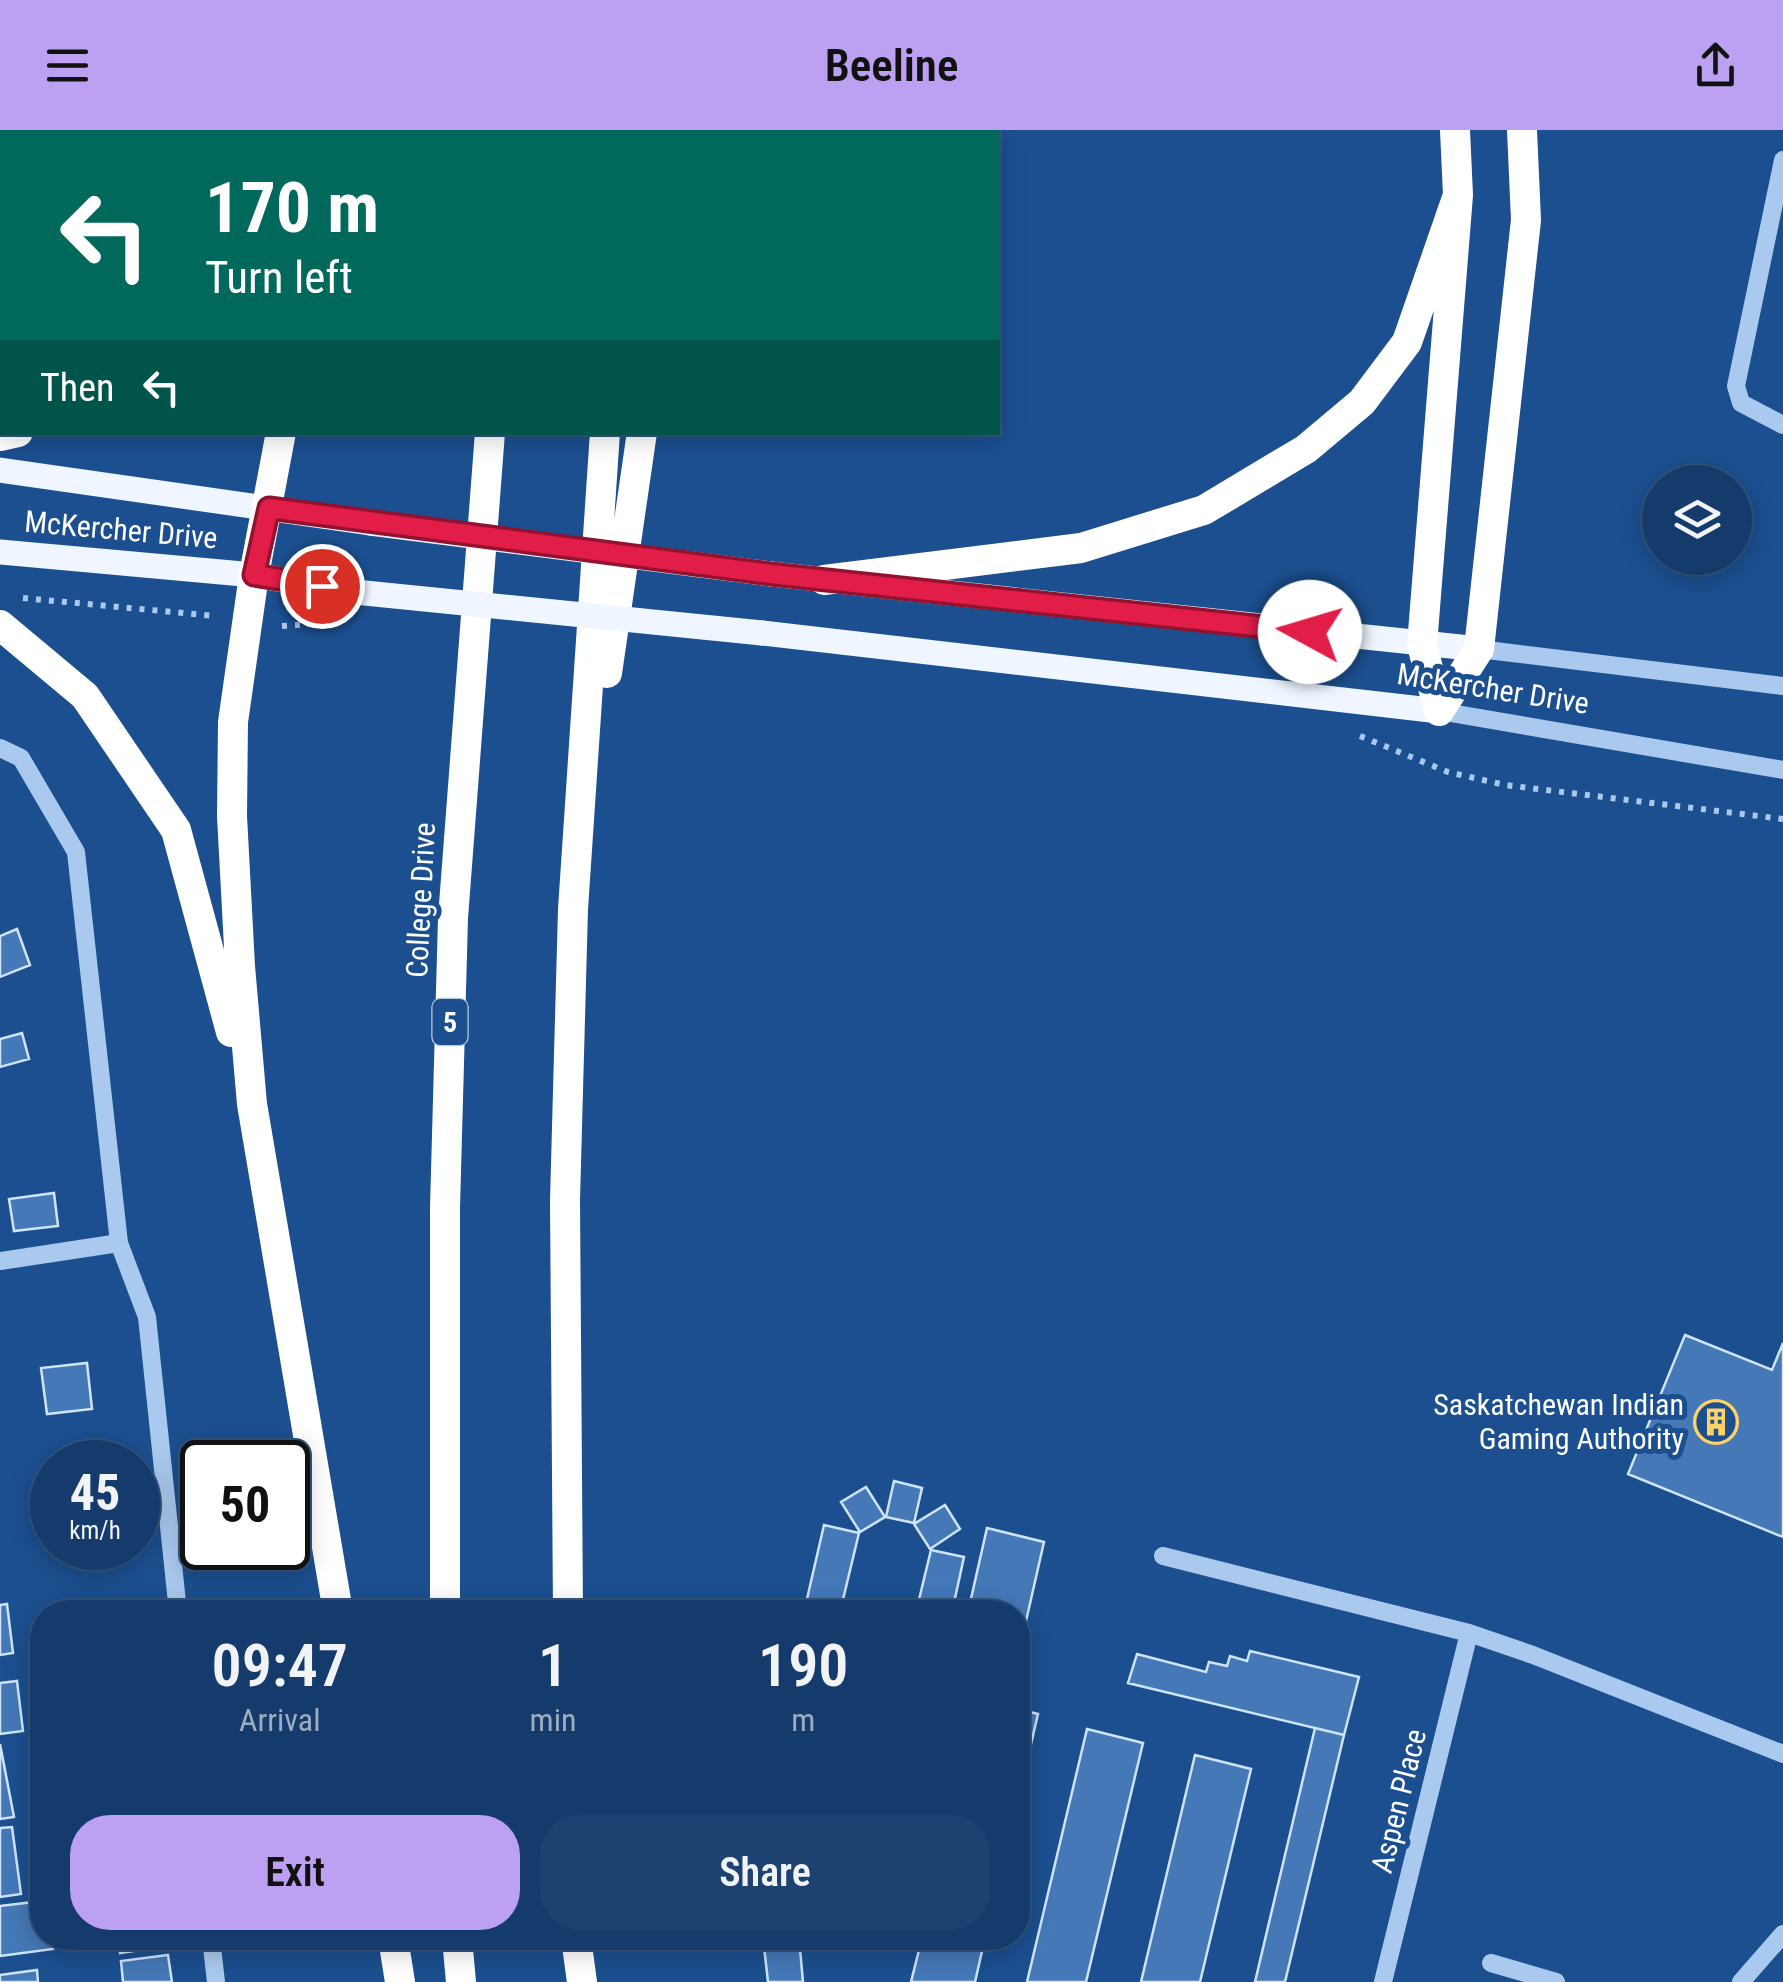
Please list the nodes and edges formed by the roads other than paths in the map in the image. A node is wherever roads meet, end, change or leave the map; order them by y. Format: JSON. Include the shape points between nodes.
{"nodes":[{"id":1,"x":1455,"y":130,"type":"edge"},
{"id":2,"x":1522,"y":130,"type":"edge"},
{"id":3,"x":1783,"y":160,"type":"edge"},
{"id":4,"x":1458,"y":195,"type":"junction"},
{"id":5,"x":1783,"y":425,"type":"edge"},
{"id":6,"x":281,"y":435,"type":"edge"},
{"id":7,"x":490,"y":435,"type":"edge"},
{"id":8,"x":605,"y":435,"type":"edge"},
{"id":9,"x":642,"y":435,"type":"edge"},
{"id":10,"x":0,"y":470,"type":"edge"},
{"id":11,"x":269,"y":508,"type":"junction"},
{"id":12,"x":0,"y":552,"type":"edge"},
{"id":13,"x":254,"y":575,"type":"junction"},
{"id":14,"x":824,"y":580,"type":"junction"},
{"id":15,"x":0,"y":625,"type":"edge"},
{"id":16,"x":1422,"y":644,"type":"junction"},
{"id":17,"x":1479,"y":649,"type":"junction"},
{"id":18,"x":1783,"y":686,"type":"edge"},
{"id":19,"x":1439,"y":711,"type":"junction"},
{"id":20,"x":0,"y":748,"type":"edge"},
{"id":21,"x":1783,"y":770,"type":"edge"},
{"id":22,"x":573,"y":909,"type":"junction"},
{"id":23,"x":252,"y":1104,"type":"junction"},
{"id":24,"x":119,"y":1244,"type":"junction"},
{"id":25,"x":0,"y":1261,"type":"edge"},
{"id":26,"x":1162,"y":1556,"type":"dead end"},
{"id":27,"x":177,"y":1600,"type":"edge"},
{"id":28,"x":336,"y":1600,"type":"edge"},
{"id":29,"x":445,"y":1600,"type":"edge"},
{"id":30,"x":568,"y":1600,"type":"edge"},
{"id":31,"x":1469,"y":1633,"type":"junction"},
{"id":32,"x":1783,"y":1754,"type":"edge"},
{"id":33,"x":1783,"y":1934,"type":"edge"},
{"id":34,"x":213,"y":1950,"type":"edge"},
{"id":35,"x":395,"y":1950,"type":"edge"},
{"id":36,"x":458,"y":1950,"type":"edge"},
{"id":37,"x":578,"y":1950,"type":"edge"},
{"id":38,"x":1491,"y":1963,"type":"dead end"},
{"id":39,"x":216,"y":1982,"type":"edge"},
{"id":40,"x":400,"y":1982,"type":"edge"},
{"id":41,"x":460,"y":1982,"type":"edge"},
{"id":42,"x":582,"y":1982,"type":"edge"},
{"id":43,"x":1383,"y":1982,"type":"edge"},
{"id":44,"x":1556,"y":1982,"type":"edge"},
{"id":45,"x":1742,"y":1982,"type":"edge"}],
"edges":[{"from":1,"to":4,"type":"highway"},
{"from":2,"to":17,"type":"highway","via":[[1526,220]]},
{"from":3,"to":5,"type":"street","via":[[1736,386],[1741,403]]},
{"from":4,"to":14,"type":"highway","via":[[1407,342],[1362,402],[1306,449],[1204,510],[1080,548]]},
{"from":4,"to":16,"type":"highway"},
{"from":6,"to":11,"type":"highway"},
{"from":7,"to":29,"type":"highway","name":"College Drive","number":"5","via":[[453,918],[444,1208]]},
{"from":8,"to":22,"type":"highway"},
{"from":9,"to":22,"type":"highway"},
{"from":10,"to":11,"type":"main road","name":"McKercher Drive"},
{"from":11,"to":13,"type":"highway"},
{"from":11,"to":14,"type":"main road","name":"McKercher Drive","bridge":true},
{"from":12,"to":13,"type":"main road","name":"McKercher Drive"},
{"from":13,"to":19,"type":"main road","name":"McKercher Drive","bridge":true,"via":[[356,592]]},
{"from":13,"to":23,"type":"highway","via":[[232,722]]},
{"from":14,"to":16,"type":"main road","name":"McKercher Drive"},
{"from":15,"to":23,"type":"highway","via":[[85,696],[176,830]]},
{"from":16,"to":17,"type":"main road","name":"McKercher Drive"},
{"from":16,"to":19,"type":"highway"},
{"from":17,"to":18,"type":"street","name":"McKercher Drive"},
{"from":17,"to":19,"type":"highway"},
{"from":19,"to":21,"type":"street","name":"McKercher Drive"},
{"from":20,"to":24,"type":"street","via":[[21,758],[76,852]]},
{"from":22,"to":30,"type":"highway","via":[[565,1200]]},
{"from":23,"to":28,"type":"highway"},
{"from":24,"to":25,"type":"street"},
{"from":24,"to":27,"type":"street","via":[[147,1317]]},
{"from":26,"to":31,"type":"street"},
{"from":31,"to":32,"type":"street"},
{"from":31,"to":43,"type":"street","name":"Aspen Place"},
{"from":33,"to":45,"type":"street"},
{"from":34,"to":39,"type":"street"},
{"from":35,"to":40,"type":"highway"},
{"from":36,"to":41,"type":"highway"},
{"from":37,"to":42,"type":"highway"},
{"from":38,"to":44,"type":"street"}]}
